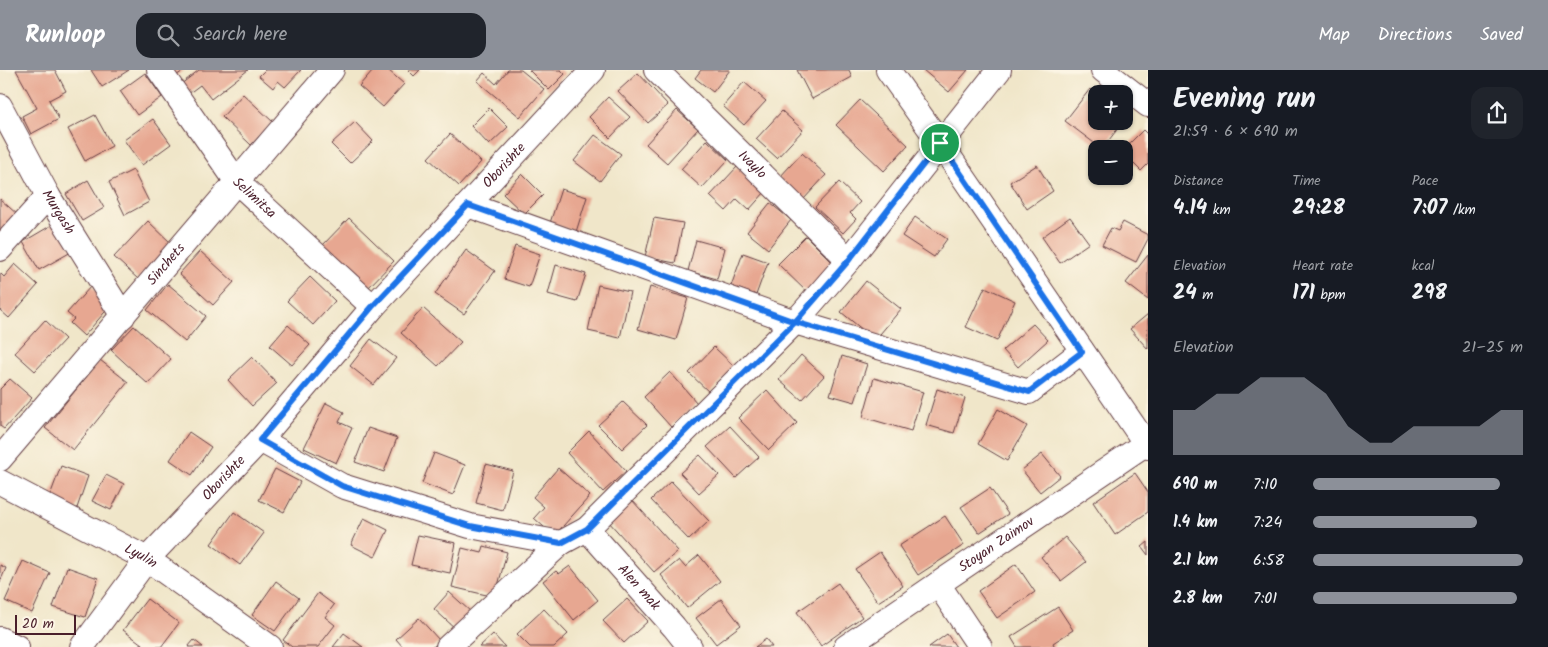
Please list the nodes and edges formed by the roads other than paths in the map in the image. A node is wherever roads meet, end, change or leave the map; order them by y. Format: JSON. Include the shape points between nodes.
{"nodes":[{"id":1,"x":159,"y":70,"type":"edge"},
{"id":2,"x":332,"y":70,"type":"edge"},
{"id":3,"x":593,"y":70,"type":"edge"},
{"id":4,"x":656,"y":70,"type":"edge"},
{"id":5,"x":888,"y":70,"type":"edge"},
{"id":6,"x":999,"y":70,"type":"edge"},
{"id":7,"x":1103,"y":70,"type":"edge"},
{"id":8,"x":1148,"y":105,"type":"edge"},
{"id":9,"x":0,"y":107,"type":"edge"},
{"id":10,"x":940,"y":143,"type":"junction"},
{"id":11,"x":237,"y":182,"type":"junction"},
{"id":12,"x":48,"y":196,"type":"junction"},
{"id":13,"x":468,"y":205,"type":"junction"},
{"id":14,"x":0,"y":249,"type":"edge"},
{"id":15,"x":849,"y":260,"type":"junction"},
{"id":16,"x":372,"y":307,"type":"junction"},
{"id":17,"x":122,"y":316,"type":"junction"},
{"id":18,"x":795,"y":322,"type":"junction"},
{"id":19,"x":1082,"y":352,"type":"junction"},
{"id":20,"x":260,"y":440,"type":"junction"},
{"id":21,"x":1147,"y":445,"type":"edge"},
{"id":22,"x":0,"y":459,"type":"edge"},
{"id":23,"x":0,"y":482,"type":"edge"},
{"id":24,"x":587,"y":529,"type":"junction"},
{"id":25,"x":561,"y":543,"type":"junction"},
{"id":26,"x":147,"y":560,"type":"junction"},
{"id":27,"x":938,"y":584,"type":"junction"},
{"id":28,"x":0,"y":639,"type":"edge"},
{"id":29,"x":17,"y":647,"type":"edge"},
{"id":30,"x":82,"y":647,"type":"edge"},
{"id":31,"x":270,"y":647,"type":"edge"},
{"id":32,"x":448,"y":647,"type":"edge"},
{"id":33,"x":690,"y":647,"type":"edge"},
{"id":34,"x":846,"y":647,"type":"edge"},
{"id":35,"x":980,"y":647,"type":"edge"}],
"edges":[{"from":1,"to":11,"type":"street","name":"Selimitsa"},
{"from":2,"to":11,"type":"street","name":"Sinchets"},
{"from":3,"to":13,"type":"street","name":"Oborishte"},
{"from":4,"to":15,"type":"street","name":"Ivaylo"},
{"from":5,"to":10,"type":"street"},
{"from":6,"to":10,"type":"street"},
{"from":7,"to":8,"type":"street"},
{"from":9,"to":12,"type":"street","name":"Murgash"},
{"from":10,"to":15,"type":"street"},
{"from":10,"to":19,"type":"street"},
{"from":11,"to":16,"type":"street","name":"Selimitsa"},
{"from":11,"to":17,"type":"street","name":"Sinchets"},
{"from":12,"to":14,"type":"street"},
{"from":12,"to":17,"type":"street","name":"Murgash"},
{"from":13,"to":16,"type":"street","name":"Oborishte"},
{"from":13,"to":18,"type":"street"},
{"from":15,"to":18,"type":"street"},
{"from":16,"to":20,"type":"street","name":"Oborishte"},
{"from":17,"to":22,"type":"street","name":"Sinchets"},
{"from":18,"to":19,"type":"street","via":[[1029,392]]},
{"from":18,"to":24,"type":"street"},
{"from":19,"to":21,"type":"street"},
{"from":20,"to":25,"type":"street","via":[[342,486],[470,526]]},
{"from":20,"to":26,"type":"street","name":"Oborishte"},
{"from":21,"to":27,"type":"street","name":"Stoyan Zaimov"},
{"from":23,"to":26,"type":"street","name":"Lyulin"},
{"from":24,"to":25,"type":"street"},
{"from":24,"to":33,"type":"street","name":"Alen mak"},
{"from":25,"to":32,"type":"street"},
{"from":26,"to":30,"type":"street","name":"Oborishte"},
{"from":26,"to":31,"type":"street","name":"Lyulin"},
{"from":27,"to":34,"type":"street","name":"Stoyan Zaimov"},
{"from":27,"to":35,"type":"street"},
{"from":28,"to":29,"type":"street"}]}
